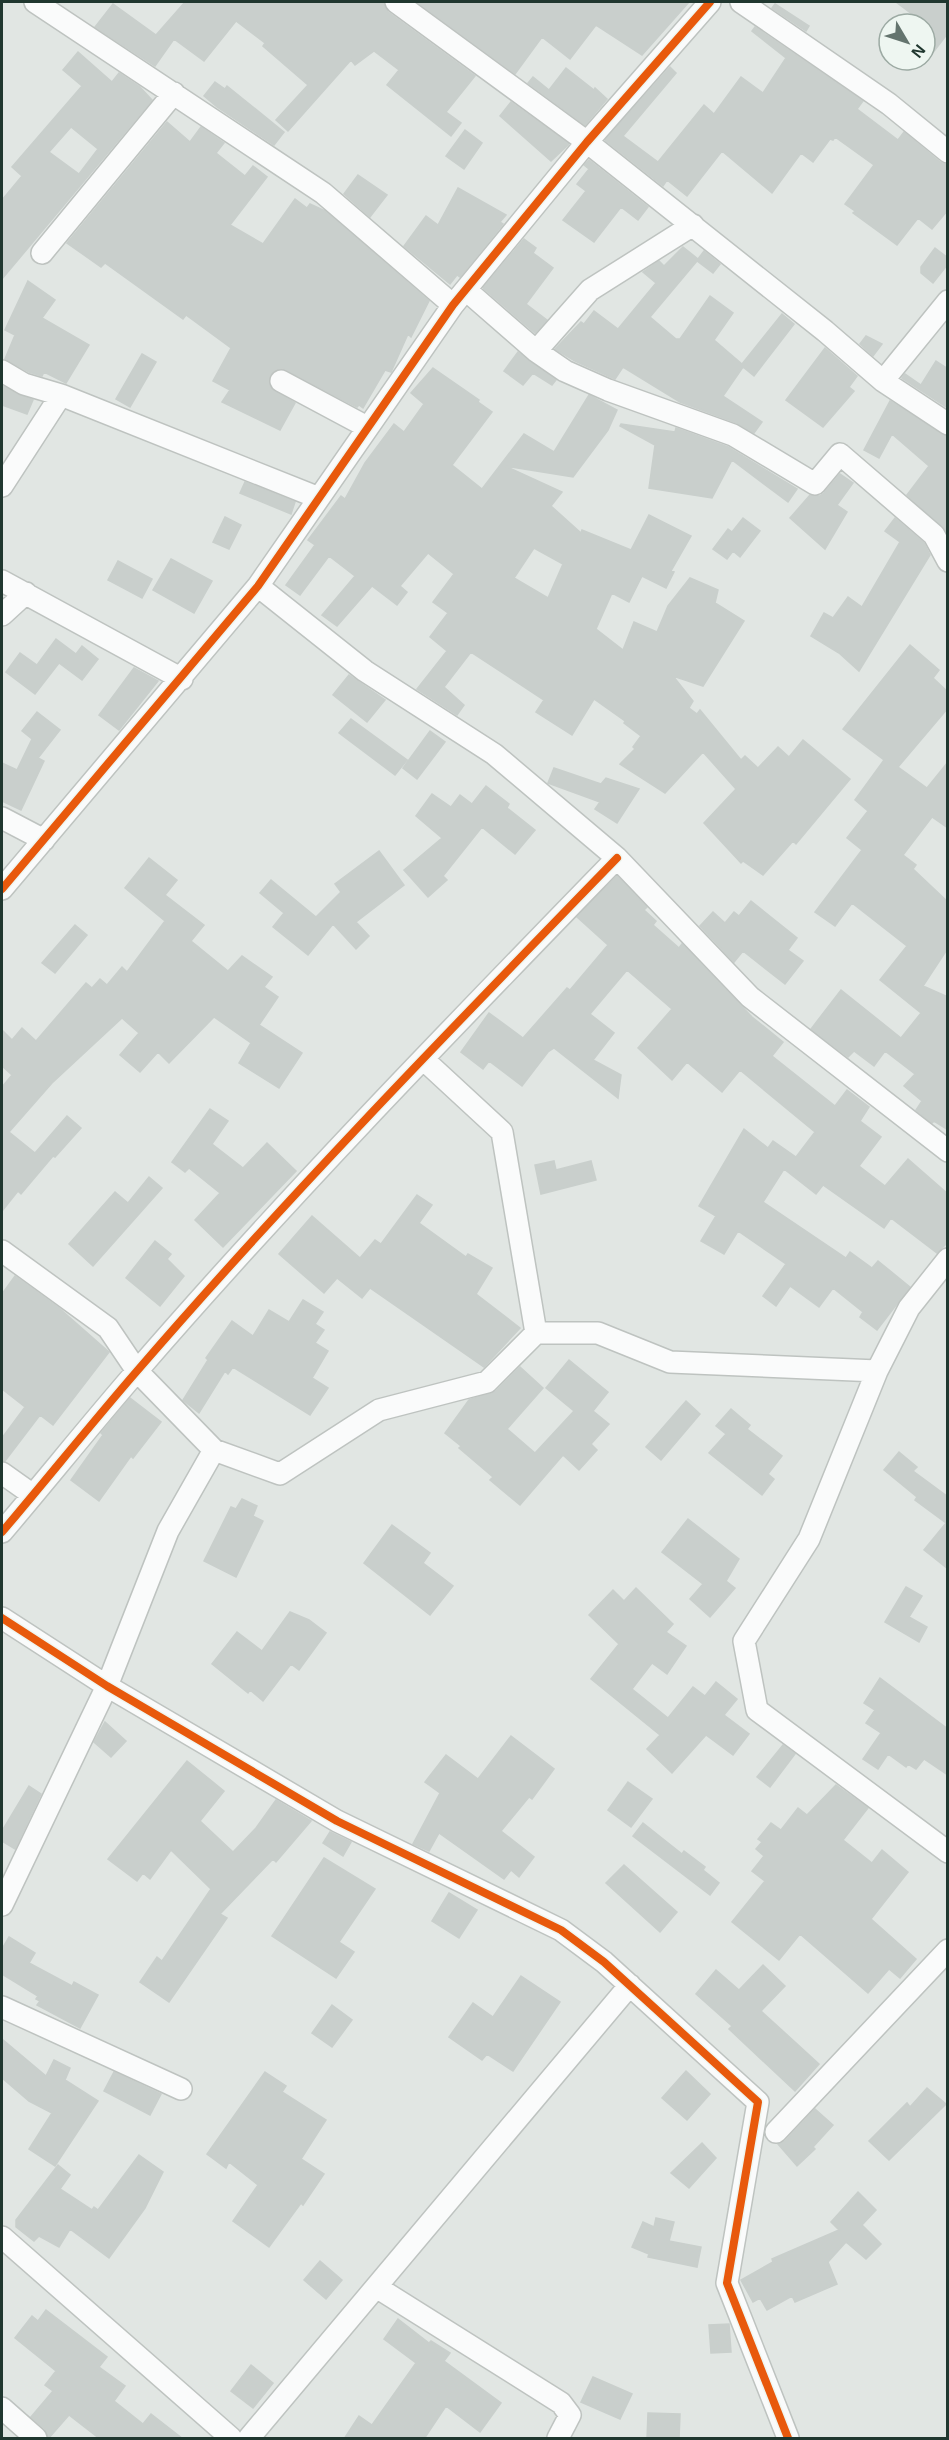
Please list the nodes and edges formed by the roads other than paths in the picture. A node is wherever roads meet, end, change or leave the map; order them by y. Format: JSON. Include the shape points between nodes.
{"nodes":[{"id":1,"x":35,"y":2,"type":"edge"},
{"id":2,"x":396,"y":2,"type":"edge"},
{"id":3,"x":710,"y":2,"type":"edge"},
{"id":4,"x":741,"y":2,"type":"edge"},
{"id":5,"x":174,"y":93,"type":"junction"},
{"id":6,"x":587,"y":142,"type":"junction"},
{"id":7,"x":948,"y":152,"type":"edge"},
{"id":8,"x":693,"y":225,"type":"junction"},
{"id":9,"x":42,"y":253,"type":"dead end"},
{"id":10,"x":459,"y":297,"type":"junction"},
{"id":11,"x":948,"y":301,"type":"edge"},
{"id":12,"x":536,"y":351,"type":"junction"},
{"id":13,"x":2,"y":371,"type":"edge"},
{"id":14,"x":281,"y":381,"type":"dead end"},
{"id":15,"x":884,"y":381,"type":"junction"},
{"id":16,"x":61,"y":395,"type":"junction"},
{"id":17,"x":948,"y":424,"type":"edge"},
{"id":18,"x":367,"y":427,"type":"junction"},
{"id":19,"x":2,"y":486,"type":"edge"},
{"id":20,"x":319,"y":498,"type":"junction"},
{"id":21,"x":948,"y":561,"type":"edge"},
{"id":22,"x":2,"y":581,"type":"edge"},
{"id":23,"x":258,"y":586,"type":"junction"},
{"id":24,"x":26,"y":593,"type":"junction"},
{"id":25,"x":2,"y":615,"type":"edge"},
{"id":26,"x":182,"y":679,"type":"junction"},
{"id":27,"x":2,"y":818,"type":"edge"},
{"id":28,"x":44,"y":840,"type":"junction"},
{"id":29,"x":617,"y":858,"type":"junction"},
{"id":30,"x":2,"y":889,"type":"edge"},
{"id":31,"x":423,"y":1059,"type":"junction"},
{"id":32,"x":948,"y":1151,"type":"edge"},
{"id":33,"x":2,"y":1251,"type":"edge"},
{"id":34,"x":948,"y":1258,"type":"edge"},
{"id":35,"x":536,"y":1333,"type":"junction"},
{"id":36,"x":137,"y":1371,"type":"junction"},
{"id":37,"x":877,"y":1371,"type":"junction"},
{"id":38,"x":214,"y":1450,"type":"junction"},
{"id":39,"x":2,"y":1473,"type":"edge"},
{"id":40,"x":33,"y":1496,"type":"junction"},
{"id":41,"x":2,"y":1532,"type":"edge"},
{"id":42,"x":2,"y":1618,"type":"edge"},
{"id":43,"x":107,"y":1686,"type":"junction"},
{"id":44,"x":948,"y":1852,"type":"edge"},
{"id":45,"x":7,"y":1881,"type":"edge"},
{"id":46,"x":2,"y":1905,"type":"edge"},
{"id":47,"x":948,"y":1950,"type":"edge"},
{"id":48,"x":630,"y":1985,"type":"junction"},
{"id":49,"x":2,"y":2007,"type":"edge"},
{"id":50,"x":181,"y":2089,"type":"dead end"},
{"id":51,"x":776,"y":2132,"type":"dead end"},
{"id":52,"x":2,"y":2237,"type":"edge"},
{"id":53,"x":378,"y":2288,"type":"junction"},
{"id":54,"x":2,"y":2408,"type":"edge"},
{"id":55,"x":36,"y":2439,"type":"edge"},
{"id":56,"x":231,"y":2439,"type":"edge"},
{"id":57,"x":249,"y":2439,"type":"edge"},
{"id":58,"x":558,"y":2439,"type":"edge"},
{"id":59,"x":788,"y":2439,"type":"edge"}],
"edges":[{"from":1,"to":5,"type":"street"},
{"from":2,"to":6,"type":"street"},
{"from":3,"to":6,"type":"street"},
{"from":4,"to":7,"type":"street","via":[[889,104]]},
{"from":5,"to":9,"type":"street"},
{"from":5,"to":10,"type":"street","via":[[322,193]]},
{"from":6,"to":8,"type":"street"},
{"from":6,"to":10,"type":"street"},
{"from":8,"to":12,"type":"street","via":[[590,290]]},
{"from":8,"to":15,"type":"street"},
{"from":10,"to":12,"type":"street"},
{"from":10,"to":18,"type":"street"},
{"from":11,"to":15,"type":"street"},
{"from":12,"to":21,"type":"street","via":[[565,371],[608,390],[733,435],[815,484],[840,454],[934,536]]},
{"from":13,"to":16,"type":"street","via":[[24,384]]},
{"from":14,"to":18,"type":"street"},
{"from":15,"to":17,"type":"street"},
{"from":16,"to":19,"type":"street"},
{"from":16,"to":20,"type":"street"},
{"from":18,"to":20,"type":"street"},
{"from":20,"to":23,"type":"street"},
{"from":22,"to":24,"type":"street"},
{"from":23,"to":26,"type":"street"},
{"from":23,"to":29,"type":"street","via":[[365,671],[494,754]]},
{"from":24,"to":25,"type":"street"},
{"from":24,"to":26,"type":"street"},
{"from":26,"to":28,"type":"street"},
{"from":27,"to":28,"type":"street"},
{"from":28,"to":30,"type":"street"},
{"from":29,"to":31,"type":"street"},
{"from":29,"to":32,"type":"street","via":[[750,998]]},
{"from":31,"to":35,"type":"street","via":[[502,1132]]},
{"from":31,"to":36,"type":"street"},
{"from":33,"to":36,"type":"street","via":[[108,1328]]},
{"from":34,"to":37,"type":"street","via":[[909,1308]]},
{"from":35,"to":37,"type":"street","via":[[598,1333],[670,1362]]},
{"from":35,"to":38,"type":"street","via":[[487,1382],[379,1410],[280,1474]]},
{"from":36,"to":38,"type":"street"},
{"from":36,"to":40,"type":"street"},
{"from":37,"to":44,"type":"street","via":[[809,1539],[744,1641],[757,1710]]},
{"from":38,"to":43,"type":"street","via":[[168,1531]]},
{"from":39,"to":40,"type":"street"},
{"from":40,"to":41,"type":"street"},
{"from":42,"to":43,"type":"street"},
{"from":43,"to":45,"type":"street"},
{"from":43,"to":48,"type":"street","via":[[337,1821],[561,1930]]},
{"from":45,"to":46,"type":"street"},
{"from":47,"to":51,"type":"street"},
{"from":48,"to":53,"type":"street"},
{"from":48,"to":59,"type":"street","via":[[758,2102],[727,2283]]},
{"from":49,"to":50,"type":"street"},
{"from":52,"to":56,"type":"street"},
{"from":53,"to":57,"type":"street"},
{"from":53,"to":58,"type":"street","via":[[561,2403],[570,2415]]},
{"from":54,"to":55,"type":"street"}]}
